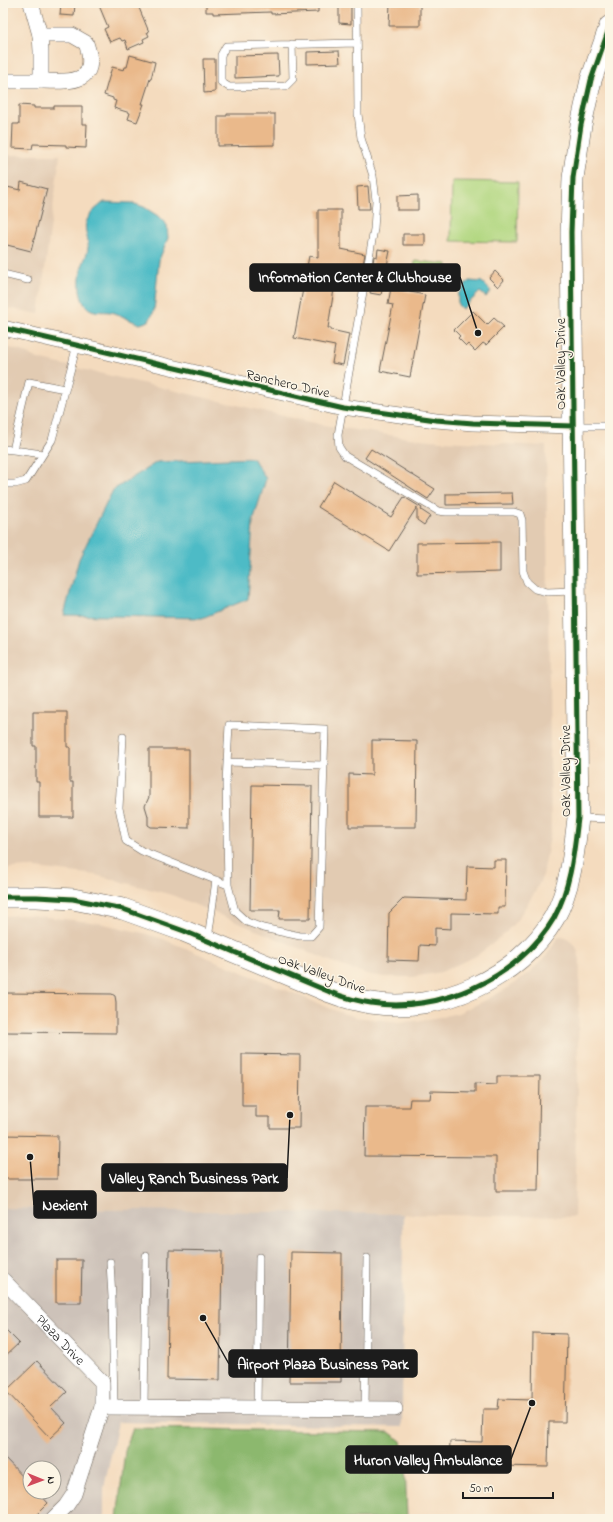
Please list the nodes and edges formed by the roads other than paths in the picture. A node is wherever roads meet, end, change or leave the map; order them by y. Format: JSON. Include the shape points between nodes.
{"nodes":[{"id":1,"x":31,"y":3,"type":"edge"},
{"id":2,"x":357,"y":3,"type":"edge"},
{"id":3,"x":610,"y":26,"type":"edge"},
{"id":4,"x":40,"y":35,"type":"junction"},
{"id":5,"x":357,"y":43,"type":"junction"},
{"id":6,"x":292,"y":44,"type":"junction"},
{"id":7,"x":3,"y":80,"type":"edge"},
{"id":8,"x":41,"y":81,"type":"junction"},
{"id":9,"x":3,"y":274,"type":"edge"},
{"id":10,"x":28,"y":280,"type":"dead end"},
{"id":11,"x":3,"y":328,"type":"edge"},
{"id":12,"x":77,"y":345,"type":"junction"},
{"id":13,"x":65,"y":389,"type":"junction"},
{"id":14,"x":343,"y":408,"type":"junction"},
{"id":15,"x":573,"y":426,"type":"junction"},
{"id":16,"x":610,"y":426,"type":"edge"},
{"id":17,"x":3,"y":449,"type":"edge"},
{"id":18,"x":13,"y":450,"type":"junction"},
{"id":19,"x":43,"y":454,"type":"junction"},
{"id":20,"x":3,"y":484,"type":"edge"},
{"id":21,"x":575,"y":591,"type":"junction"},
{"id":22,"x":122,"y":737,"type":"dead end"},
{"id":23,"x":227,"y":762,"type":"junction"},
{"id":24,"x":323,"y":766,"type":"junction"},
{"id":25,"x":578,"y":818,"type":"junction"},
{"id":26,"x":610,"y":819,"type":"edge"},
{"id":27,"x":216,"y":880,"type":"junction"},
{"id":28,"x":228,"y":884,"type":"junction"},
{"id":29,"x":3,"y":897,"type":"edge"},
{"id":30,"x":208,"y":941,"type":"junction"},
{"id":31,"x":146,"y":1256,"type":"dead end"},
{"id":32,"x":259,"y":1257,"type":"dead end"},
{"id":33,"x":367,"y":1258,"type":"dead end"},
{"id":34,"x":110,"y":1262,"type":"dead end"},
{"id":35,"x":3,"y":1280,"type":"edge"},
{"id":36,"x":108,"y":1407,"type":"junction"},
{"id":37,"x":144,"y":1407,"type":"junction"},
{"id":38,"x":257,"y":1408,"type":"junction"},
{"id":39,"x":365,"y":1408,"type":"junction"},
{"id":40,"x":395,"y":1409,"type":"dead end"},
{"id":41,"x":53,"y":1519,"type":"edge"}],
"edges":[{"from":1,"to":4,"type":"street"},
{"from":2,"to":5,"type":"lane"},
{"from":3,"to":15,"type":"street","name":"Oak Valley Drive","via":[[592,80],[581,125],[573,178]]},
{"from":4,"to":8,"type":"street"},
{"from":4,"to":8,"type":"street","via":[[72,35],[86,43],[90,55],[88,70],[80,78],[70,82]]},
{"from":5,"to":6,"type":"lane"},
{"from":5,"to":14,"type":"lane","via":[[358,114],[376,200],[374,229]]},
{"from":6,"to":6,"type":"lane","via":[[226,46],[221,55],[221,82],[229,86],[286,86],[293,79]]},
{"from":7,"to":8,"type":"street"},
{"from":9,"to":10,"type":"lane"},
{"from":11,"to":12,"type":"street","name":"Ranchero Drive"},
{"from":12,"to":13,"type":"lane"},
{"from":12,"to":14,"type":"street","name":"Ranchero Drive"},
{"from":13,"to":18,"type":"lane","via":[[29,382]]},
{"from":13,"to":19,"type":"lane","via":[[52,440]]},
{"from":14,"to":15,"type":"street","name":"Ranchero Drive","via":[[473,423]]},
{"from":14,"to":21,"type":"lane","via":[[338,435],[339,447],[345,456],[438,511],[520,514],[523,571],[527,582],[535,589],[547,592]]},
{"from":15,"to":16,"type":"lane"},
{"from":15,"to":21,"type":"street","name":"Oak Valley Drive"},
{"from":17,"to":18,"type":"lane"},
{"from":18,"to":19,"type":"lane"},
{"from":19,"to":20,"type":"lane","via":[[26,481]]},
{"from":21,"to":25,"type":"street","name":"Oak Valley Drive"},
{"from":22,"to":27,"type":"lane","via":[[119,808],[126,841]]},
{"from":23,"to":24,"type":"lane"},
{"from":23,"to":24,"type":"lane","via":[[229,725],[325,728]]},
{"from":23,"to":28,"type":"lane"},
{"from":24,"to":28,"type":"lane","via":[[319,927],[311,936],[300,936],[247,922],[235,911]]},
{"from":25,"to":26,"type":"lane"},
{"from":25,"to":30,"type":"street","name":"Oak Valley Drive","via":[[574,858],[568,883],[554,918],[536,943],[513,964],[485,983],[460,993],[420,1003],[394,1005],[352,1000]]},
{"from":27,"to":28,"type":"lane"},
{"from":27,"to":30,"type":"lane"},
{"from":29,"to":30,"type":"street","name":"Oak Valley Drive","via":[[73,899],[97,903],[145,916]]},
{"from":31,"to":37,"type":"lane"},
{"from":32,"to":38,"type":"lane"},
{"from":33,"to":39,"type":"lane"},
{"from":34,"to":36,"type":"lane","via":[[112,1297]]},
{"from":35,"to":36,"type":"street","name":"Plaza Drive","via":[[102,1382]]},
{"from":36,"to":37,"type":"street"},
{"from":36,"to":41,"type":"street","name":"Plaza Drive","via":[[74,1494]]},
{"from":37,"to":38,"type":"street"},
{"from":38,"to":39,"type":"street"},
{"from":39,"to":40,"type":"street"}]}
